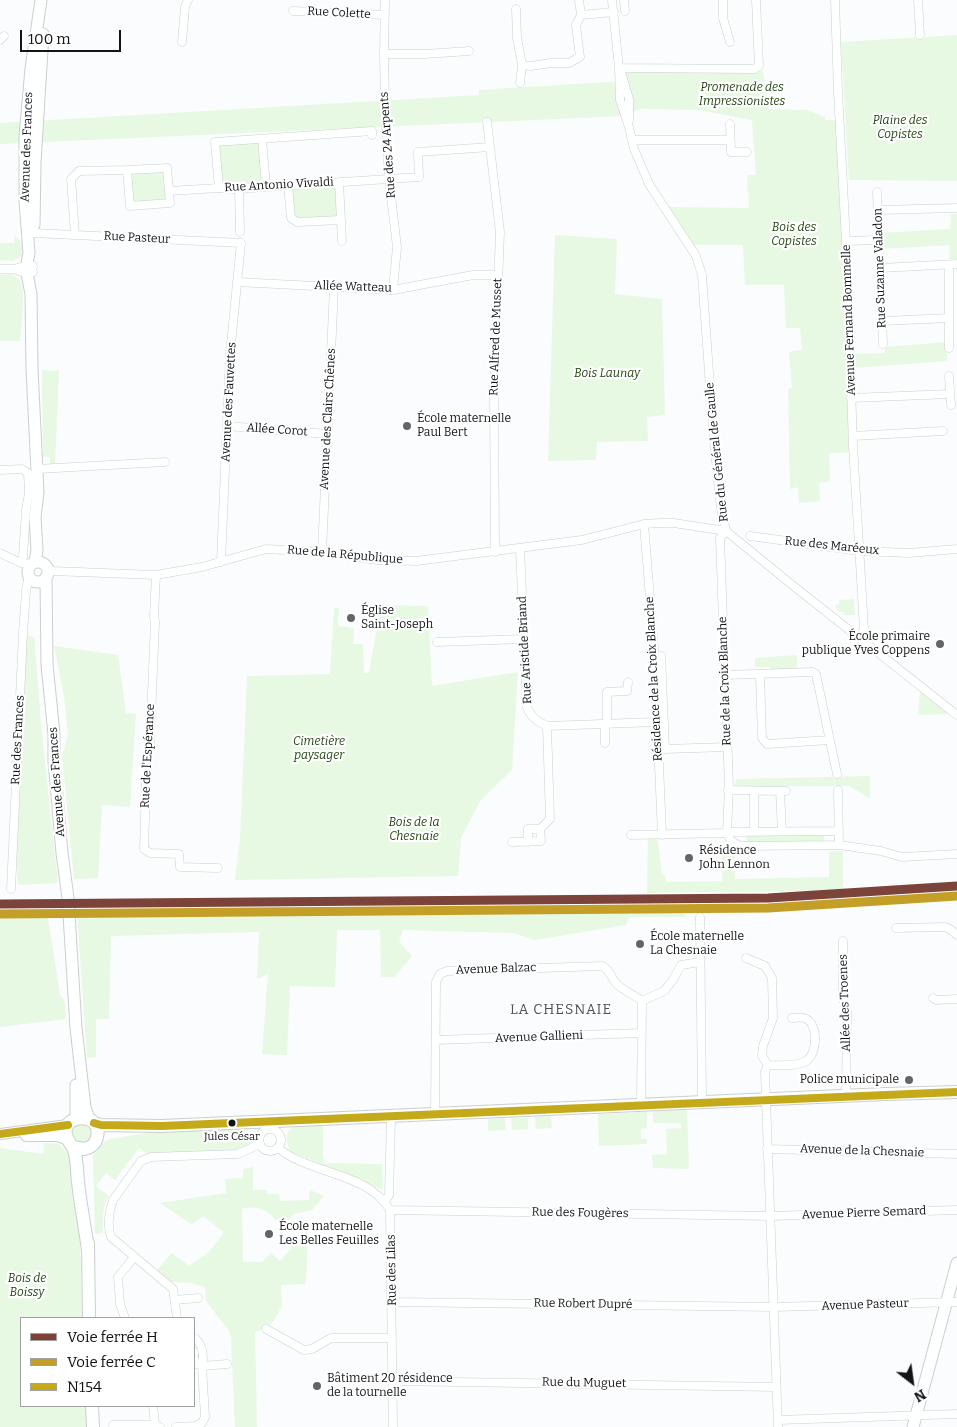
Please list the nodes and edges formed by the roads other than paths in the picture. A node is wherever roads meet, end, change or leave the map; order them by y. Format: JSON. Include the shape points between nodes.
{"nodes":[{"id":1,"x":41,"y":0,"type":"edge"},
{"id":2,"x":47,"y":0,"type":"edge"},
{"id":3,"x":188,"y":0,"type":"edge"},
{"id":4,"x":386,"y":0,"type":"edge"},
{"id":5,"x":578,"y":0,"type":"edge"},
{"id":6,"x":612,"y":0,"type":"edge"},
{"id":7,"x":624,"y":0,"type":"edge"},
{"id":8,"x":723,"y":0,"type":"edge"},
{"id":9,"x":756,"y":0,"type":"edge"},
{"id":10,"x":835,"y":0,"type":"edge"},
{"id":11,"x":918,"y":0,"type":"edge"},
{"id":12,"x":516,"y":9,"type":"dead end"},
{"id":13,"x":292,"y":11,"type":"dead end"},
{"id":14,"x":624,"y":11,"type":"dead end"},
{"id":15,"x":614,"y":12,"type":"junction"},
{"id":16,"x":385,"y":15,"type":"junction"},
{"id":17,"x":581,"y":15,"type":"junction"},
{"id":18,"x":920,"y":35,"type":"dead end"},
{"id":19,"x":182,"y":42,"type":"dead end"},
{"id":20,"x":730,"y":42,"type":"dead end"},
{"id":21,"x":469,"y":51,"type":"dead end"},
{"id":22,"x":384,"y":54,"type":"junction"},
{"id":23,"x":522,"y":64,"type":"junction"},
{"id":24,"x":619,"y":68,"type":"junction"},
{"id":25,"x":520,"y":83,"type":"dead end"},
{"id":26,"x":487,"y":122,"type":"dead end"},
{"id":27,"x":730,"y":124,"type":"dead end"},
{"id":28,"x":372,"y":135,"type":"dead end"},
{"id":29,"x":262,"y":139,"type":"junction"},
{"id":30,"x":632,"y":140,"type":"junction"},
{"id":31,"x":730,"y":140,"type":"junction"},
{"id":32,"x":490,"y":147,"type":"junction"},
{"id":33,"x":747,"y":152,"type":"dead end"},
{"id":34,"x":127,"y":170,"type":"junction"},
{"id":35,"x":389,"y":179,"type":"junction"},
{"id":36,"x":339,"y":182,"type":"junction"},
{"id":37,"x":288,"y":185,"type":"junction"},
{"id":38,"x":266,"y":186,"type":"junction"},
{"id":39,"x":219,"y":188,"type":"junction"},
{"id":40,"x":239,"y":188,"type":"junction"},
{"id":41,"x":169,"y":191,"type":"junction"},
{"id":42,"x":877,"y":192,"type":"dead end"},
{"id":43,"x":957,"y":208,"type":"edge"},
{"id":44,"x":878,"y":210,"type":"junction"},
{"id":45,"x":341,"y":220,"type":"junction"},
{"id":46,"x":240,"y":232,"type":"dead end"},
{"id":47,"x":75,"y":235,"type":"junction"},
{"id":48,"x":31,"y":236,"type":"junction"},
{"id":49,"x":879,"y":240,"type":"junction"},
{"id":50,"x":342,"y":241,"type":"dead end"},
{"id":51,"x":846,"y":241,"type":"junction"},
{"id":52,"x":241,"y":243,"type":"joint"},
{"id":53,"x":953,"y":265,"type":"edge"},
{"id":54,"x":0,"y":268,"type":"edge"},
{"id":55,"x":880,"y":268,"type":"junction"},
{"id":56,"x":30,"y":269,"type":"junction"},
{"id":57,"x":498,"y":275,"type":"junction"},
{"id":58,"x":237,"y":282,"type":"junction"},
{"id":59,"x":334,"y":287,"type":"junction"},
{"id":60,"x":393,"y":290,"type":"junction"},
{"id":61,"x":949,"y":318,"type":"junction"},
{"id":62,"x":883,"y":321,"type":"junction"},
{"id":63,"x":883,"y":344,"type":"dead end"},
{"id":64,"x":949,"y":348,"type":"dead end"},
{"id":65,"x":949,"y":376,"type":"dead end"},
{"id":66,"x":950,"y":394,"type":"junction"},
{"id":67,"x":851,"y":398,"type":"junction"},
{"id":68,"x":951,"y":405,"type":"dead end"},
{"id":69,"x":227,"y":426,"type":"junction"},
{"id":70,"x":943,"y":431,"type":"dead end"},
{"id":71,"x":327,"y":434,"type":"junction"},
{"id":72,"x":853,"y":436,"type":"junction"},
{"id":73,"x":165,"y":462,"type":"dead end"},
{"id":74,"x":0,"y":470,"type":"edge"},
{"id":75,"x":31,"y":470,"type":"junction"},
{"id":76,"x":644,"y":524,"type":"junction"},
{"id":77,"x":726,"y":531,"type":"junction"},
{"id":78,"x":750,"y":536,"type":"dead end"},
{"id":79,"x":520,"y":548,"type":"junction"},
{"id":80,"x":957,"y":549,"type":"edge"},
{"id":81,"x":860,"y":551,"type":"junction"},
{"id":82,"x":322,"y":552,"type":"junction"},
{"id":83,"x":495,"y":552,"type":"junction"},
{"id":84,"x":0,"y":553,"type":"edge"},
{"id":85,"x":221,"y":562,"type":"junction"},
{"id":86,"x":36,"y":570,"type":"junction"},
{"id":87,"x":156,"y":575,"type":"junction"},
{"id":88,"x":525,"y":639,"type":"junction"},
{"id":89,"x":860,"y":639,"type":"junction"},
{"id":90,"x":436,"y":642,"type":"dead end"},
{"id":91,"x":661,"y":656,"type":"dead end"},
{"id":92,"x":760,"y":674,"type":"junction"},
{"id":93,"x":725,"y":675,"type":"junction"},
{"id":94,"x":628,"y":682,"type":"dead end"},
{"id":95,"x":957,"y":715,"type":"edge"},
{"id":96,"x":656,"y":722,"type":"junction"},
{"id":97,"x":606,"y":724,"type":"junction"},
{"id":98,"x":547,"y":726,"type":"junction"},
{"id":99,"x":830,"y":740,"type":"junction"},
{"id":100,"x":605,"y":743,"type":"dead end"},
{"id":101,"x":727,"y":747,"type":"junction"},
{"id":102,"x":837,"y":774,"type":"dead end"},
{"id":103,"x":728,"y":790,"type":"junction"},
{"id":104,"x":838,"y":790,"type":"dead end"},
{"id":105,"x":754,"y":791,"type":"junction"},
{"id":106,"x":540,"y":829,"type":"junction"},
{"id":107,"x":754,"y":831,"type":"junction"},
{"id":108,"x":782,"y":831,"type":"junction"},
{"id":109,"x":839,"y":831,"type":"junction"},
{"id":110,"x":727,"y":832,"type":"junction"},
{"id":111,"x":662,"y":834,"type":"junction"},
{"id":112,"x":631,"y":835,"type":"dead end"},
{"id":113,"x":512,"y":842,"type":"dead end"},
{"id":114,"x":528,"y":842,"type":"junction"},
{"id":115,"x":839,"y":844,"type":"junction"},
{"id":116,"x":954,"y":855,"type":"edge"},
{"id":117,"x":218,"y":868,"type":"dead end"},
{"id":118,"x":10,"y":889,"type":"dead end"},
{"id":119,"x":700,"y":917,"type":"dead end"},
{"id":120,"x":896,"y":928,"type":"dead end"},
{"id":121,"x":957,"y":935,"type":"edge"},
{"id":122,"x":843,"y":941,"type":"dead end"},
{"id":123,"x":746,"y":958,"type":"dead end"},
{"id":124,"x":700,"y":962,"type":"junction"},
{"id":125,"x":933,"y":998,"type":"dead end"},
{"id":126,"x":957,"y":999,"type":"edge"},
{"id":127,"x":642,"y":1001,"type":"junction"},
{"id":128,"x":792,"y":1018,"type":"dead end"},
{"id":129,"x":641,"y":1033,"type":"junction"},
{"id":130,"x":436,"y":1040,"type":"junction"},
{"id":131,"x":768,"y":1065,"type":"junction"},
{"id":132,"x":957,"y":1092,"type":"edge"},
{"id":133,"x":846,"y":1096,"type":"junction"},
{"id":134,"x":765,"y":1099,"type":"junction"},
{"id":135,"x":702,"y":1102,"type":"junction"},
{"id":136,"x":641,"y":1105,"type":"junction"},
{"id":137,"x":435,"y":1114,"type":"junction"},
{"id":138,"x":390,"y":1117,"type":"junction"},
{"id":139,"x":289,"y":1120,"type":"junction"},
{"id":140,"x":82,"y":1121,"type":"junction"},
{"id":141,"x":246,"y":1121,"type":"junction"},
{"id":142,"x":162,"y":1126,"type":"junction"},
{"id":143,"x":261,"y":1134,"type":"junction"},
{"id":144,"x":280,"y":1134,"type":"junction"},
{"id":145,"x":0,"y":1135,"type":"edge"},
{"id":146,"x":97,"y":1138,"type":"junction"},
{"id":147,"x":70,"y":1143,"type":"junction"},
{"id":148,"x":260,"y":1144,"type":"junction"},
{"id":149,"x":88,"y":1148,"type":"junction"},
{"id":150,"x":278,"y":1148,"type":"junction"},
{"id":151,"x":767,"y":1149,"type":"junction"},
{"id":152,"x":957,"y":1154,"type":"edge"},
{"id":153,"x":385,"y":1202,"type":"junction"},
{"id":154,"x":390,"y":1210,"type":"junction"},
{"id":155,"x":957,"y":1210,"type":"edge"},
{"id":156,"x":770,"y":1216,"type":"junction"},
{"id":157,"x":88,"y":1252,"type":"junction"},
{"id":158,"x":134,"y":1257,"type":"junction"},
{"id":159,"x":957,"y":1263,"type":"edge"},
{"id":160,"x":198,"y":1298,"type":"dead end"},
{"id":161,"x":175,"y":1300,"type":"junction"},
{"id":162,"x":392,"y":1302,"type":"junction"},
{"id":163,"x":952,"y":1302,"type":"edge"},
{"id":164,"x":774,"y":1307,"type":"junction"},
{"id":165,"x":89,"y":1317,"type":"edge"},
{"id":166,"x":125,"y":1317,"type":"edge"},
{"id":167,"x":177,"y":1317,"type":"edge"},
{"id":168,"x":266,"y":1329,"type":"dead end"},
{"id":169,"x":392,"y":1338,"type":"junction"},
{"id":170,"x":195,"y":1340,"type":"edge"},
{"id":171,"x":195,"y":1362,"type":"edge"},
{"id":172,"x":227,"y":1364,"type":"dead end"},
{"id":173,"x":202,"y":1366,"type":"junction"},
{"id":174,"x":392,"y":1381,"type":"junction"},
{"id":175,"x":776,"y":1387,"type":"junction"},
{"id":176,"x":92,"y":1407,"type":"edge"},
{"id":177,"x":153,"y":1407,"type":"edge"},
{"id":178,"x":957,"y":1414,"type":"edge"},
{"id":179,"x":916,"y":1416,"type":"junction"},
{"id":180,"x":778,"y":1423,"type":"edge"},
{"id":181,"x":113,"y":1425,"type":"dead end"},
{"id":182,"x":204,"y":1425,"type":"edge"},
{"id":183,"x":158,"y":1426,"type":"edge"},
{"id":184,"x":93,"y":1427,"type":"edge"},
{"id":185,"x":176,"y":1427,"type":"edge"},
{"id":186,"x":393,"y":1427,"type":"edge"},
{"id":187,"x":913,"y":1427,"type":"edge"},
{"id":188,"x":920,"y":1427,"type":"edge"}],
"edges":[{"from":1,"to":48,"type":"main road","name":"Avenue des Frances","via":[[26,119],[25,196]]},
{"from":2,"to":48,"type":"main road","name":"Avenue des Frances"},
{"from":3,"to":19,"type":"street"},
{"from":4,"to":16,"type":"street","name":"Rue des 24 Arpents"},
{"from":5,"to":17,"type":"street"},
{"from":6,"to":15,"type":"street","name":"Rue du Général de Gaulle"},
{"from":7,"to":14,"type":"street"},
{"from":8,"to":20,"type":"street","via":[[723,18]]},
{"from":9,"to":24,"type":"street","via":[[759,66],[754,69]]},
{"from":10,"to":51,"type":"street","name":"Avenue Fernand Bommelle"},
{"from":11,"to":18,"type":"street"},
{"from":12,"to":23,"type":"street","via":[[516,38]]},
{"from":13,"to":16,"type":"street","name":"Rue Colette"},
{"from":15,"to":17,"type":"street"},
{"from":15,"to":24,"type":"street","name":"Rue du Général de Gaulle"},
{"from":16,"to":22,"type":"street","name":"Rue des 24 Arpents"},
{"from":17,"to":23,"type":"street","via":[[576,25],[580,57],[568,64]]},
{"from":21,"to":22,"type":"street"},
{"from":22,"to":35,"type":"street","name":"Rue des 24 Arpents"},
{"from":23,"to":25,"type":"street"},
{"from":24,"to":30,"type":"street","name":"Rue du Général de Gaulle","via":[[629,99]]},
{"from":26,"to":32,"type":"street","name":"Rue Alfred de Musset"},
{"from":27,"to":31,"type":"street"},
{"from":28,"to":29,"type":"street","via":[[372,131]]},
{"from":29,"to":38,"type":"street"},
{"from":29,"to":39,"type":"street","via":[[214,142]]},
{"from":30,"to":31,"type":"street"},
{"from":30,"to":77,"type":"street","name":"Rue du Général de Gaulle","via":[[649,184],[696,256],[702,275],[714,442]]},
{"from":31,"to":33,"type":"street","via":[[731,152]]},
{"from":32,"to":35,"type":"street","name":"Rue Antonio Vivaldi","via":[[418,152],[419,177]]},
{"from":32,"to":57,"type":"street","name":"Rue Alfred de Musset","via":[[500,232]]},
{"from":34,"to":41,"type":"street","via":[[167,168]]},
{"from":34,"to":41,"type":"street","via":[[130,206],[170,203]]},
{"from":34,"to":47,"type":"street","via":[[79,171],[72,179]]},
{"from":35,"to":36,"type":"street","name":"Rue Antonio Vivaldi"},
{"from":35,"to":60,"type":"street","name":"Rue des 24 Arpents","via":[[397,247]]},
{"from":36,"to":37,"type":"street","name":"Rue Antonio Vivaldi"},
{"from":36,"to":45,"type":"street"},
{"from":37,"to":38,"type":"street","name":"Rue Antonio Vivaldi"},
{"from":37,"to":45,"type":"street","via":[[291,218],[297,222]]},
{"from":38,"to":40,"type":"street","name":"Rue Antonio Vivaldi"},
{"from":39,"to":40,"type":"street","name":"Rue Antonio Vivaldi"},
{"from":39,"to":41,"type":"street","name":"Rue Antonio Vivaldi"},
{"from":40,"to":46,"type":"street"},
{"from":42,"to":44,"type":"street","name":"Rue Suzanne Valadon"},
{"from":43,"to":44,"type":"street"},
{"from":44,"to":49,"type":"street","name":"Rue Suzanne Valadon"},
{"from":45,"to":50,"type":"street"},
{"from":47,"to":48,"type":"street","name":"Rue Pasteur"},
{"from":47,"to":52,"type":"street","name":"Rue Pasteur"},
{"from":48,"to":56,"type":"main road","name":"Avenue des Frances"},
{"from":49,"to":51,"type":"street"},
{"from":49,"to":55,"type":"street","name":"Rue Suzanne Valadon"},
{"from":51,"to":67,"type":"street","name":"Avenue Fernand Bommelle"},
{"from":52,"to":58,"type":"street","name":"Avenue des Fauvettes"},
{"from":53,"to":55,"type":"street"},
{"from":53,"to":61,"type":"street"},
{"from":54,"to":56,"type":"street"},
{"from":55,"to":62,"type":"street","name":"Rue Suzanne Valadon"},
{"from":56,"to":75,"type":"main road","name":"Avenue des Frances"},
{"from":57,"to":60,"type":"street","name":"Allée Watteau","via":[[473,275]]},
{"from":57,"to":83,"type":"street","name":"Rue Alfred de Musset","via":[[494,390]]},
{"from":58,"to":59,"type":"street","name":"Allée Watteau"},
{"from":58,"to":69,"type":"street","name":"Avenue des Fauvettes"},
{"from":59,"to":60,"type":"street","name":"Allée Watteau"},
{"from":59,"to":71,"type":"street","name":"Avenue des Clairs Chênes"},
{"from":61,"to":62,"type":"street"},
{"from":61,"to":64,"type":"street"},
{"from":62,"to":63,"type":"street","name":"Rue Suzanne Valadon"},
{"from":65,"to":66,"type":"street"},
{"from":66,"to":67,"type":"street"},
{"from":66,"to":68,"type":"street"},
{"from":67,"to":72,"type":"street","name":"Avenue Fernand Bommelle"},
{"from":69,"to":71,"type":"street","name":"Allée Corot"},
{"from":69,"to":85,"type":"street","name":"Avenue des Fauvettes"},
{"from":70,"to":72,"type":"street"},
{"from":71,"to":82,"type":"street","name":"Avenue des Clairs Chênes"},
{"from":72,"to":81,"type":"street","name":"Avenue Fernand Bommelle"},
{"from":73,"to":75,"type":"street"},
{"from":74,"to":75,"type":"street"},
{"from":75,"to":86,"type":"main road","name":"Avenue des Frances","via":[[42,511]]},
{"from":75,"to":86,"type":"street","name":"Avenue des Frances","via":[[23,557]]},
{"from":76,"to":77,"type":"street","name":"Rue de la République","via":[[674,523]]},
{"from":76,"to":79,"type":"street","name":"Rue de la République","via":[[582,540]]},
{"from":76,"to":96,"type":"street","name":"Résidence de la Croix Blanche"},
{"from":77,"to":89,"type":"street","name":"Rue du Général de Gaulle"},
{"from":77,"to":93,"type":"street","name":"Rue de la Croix Blanche","via":[[720,538]]},
{"from":78,"to":81,"type":"street","name":"Rue des Maréeux"},
{"from":79,"to":83,"type":"street","name":"Rue de la République"},
{"from":79,"to":88,"type":"street","name":"Rue Aristide Briand"},
{"from":80,"to":81,"type":"street","name":"Rue des Maréeux"},
{"from":81,"to":89,"type":"street","name":"Avenue Fernand Bommelle","via":[[864,629]]},
{"from":82,"to":83,"type":"street","name":"Rue de la République","via":[[401,561]]},
{"from":82,"to":85,"type":"street","name":"Rue de la République","via":[[266,549]]},
{"from":84,"to":86,"type":"street","name":"Rue de la République"},
{"from":85,"to":87,"type":"street","name":"Rue de la République"},
{"from":86,"to":87,"type":"street","name":"Rue de la République"},
{"from":86,"to":118,"type":"street","name":"Rue des Frances","via":[[26,591]]},
{"from":86,"to":140,"type":"main road","name":"Avenue des Frances","via":[[48,665],[68,898],[76,1028],[85,1107]]},
{"from":87,"to":117,"type":"street","name":"Rue de l'Espérance","via":[[144,849],[150,853],[179,854],[180,868]]},
{"from":88,"to":90,"type":"street"},
{"from":88,"to":98,"type":"street","name":"Rue Aristide Briand","via":[[528,710],[533,718]]},
{"from":89,"to":95,"type":"street","name":"Rue du Général de Gaulle"},
{"from":91,"to":101,"type":"street","via":[[665,749]]},
{"from":92,"to":93,"type":"street"},
{"from":92,"to":99,"type":"street","via":[[816,674]]},
{"from":92,"to":99,"type":"street","via":[[764,742]]},
{"from":93,"to":101,"type":"street","name":"Rue de la Croix Blanche"},
{"from":94,"to":97,"type":"street","via":[[628,691],[607,692]]},
{"from":96,"to":97,"type":"street"},
{"from":96,"to":111,"type":"street","name":"Résidence de la Croix Blanche"},
{"from":97,"to":98,"type":"street"},
{"from":97,"to":100,"type":"street"},
{"from":98,"to":106,"type":"street","via":[[550,819]]},
{"from":99,"to":102,"type":"street"},
{"from":101,"to":103,"type":"street","name":"Rue de la Croix Blanche"},
{"from":103,"to":105,"type":"street"},
{"from":103,"to":110,"type":"street","name":"Rue de la Croix Blanche"},
{"from":104,"to":109,"type":"street"},
{"from":105,"to":107,"type":"street"},
{"from":105,"to":108,"type":"street","via":[[783,791]]},
{"from":106,"to":114,"type":"street","via":[[528,830]]},
{"from":106,"to":114,"type":"street","via":[[541,841]]},
{"from":107,"to":108,"type":"street"},
{"from":107,"to":110,"type":"street"},
{"from":108,"to":109,"type":"street"},
{"from":109,"to":115,"type":"street"},
{"from":110,"to":111,"type":"street"},
{"from":110,"to":115,"type":"street","via":[[731,841],[740,846]]},
{"from":111,"to":112,"type":"street"},
{"from":113,"to":114,"type":"street"},
{"from":115,"to":116,"type":"street","via":[[902,857]]},
{"from":119,"to":124,"type":"street"},
{"from":120,"to":121,"type":"street","via":[[945,927]]},
{"from":122,"to":133,"type":"street","name":"Allée des Troenes","via":[[843,998],[847,1012]]},
{"from":123,"to":131,"type":"street","via":[[765,966],[772,978],[773,1018],[762,1056]]},
{"from":124,"to":127,"type":"street","via":[[681,965],[664,991]]},
{"from":124,"to":135,"type":"street"},
{"from":125,"to":126,"type":"street"},
{"from":127,"to":129,"type":"street"},
{"from":127,"to":130,"type":"street","name":"Avenue Balzac","via":[[615,982],[604,966],[446,971],[436,982]]},
{"from":128,"to":131,"type":"street","via":[[804,1018],[810,1022],[815,1033],[812,1056],[798,1064]]},
{"from":129,"to":130,"type":"street","name":"Avenue Gallieni"},
{"from":129,"to":136,"type":"street"},
{"from":130,"to":137,"type":"street","name":"Avenue Balzac"},
{"from":131,"to":134,"type":"street"},
{"from":132,"to":133,"type":"main road"},
{"from":133,"to":134,"type":"main road"},
{"from":134,"to":135,"type":"main road"},
{"from":134,"to":151,"type":"street"},
{"from":135,"to":136,"type":"main road"},
{"from":136,"to":137,"type":"main road"},
{"from":137,"to":138,"type":"main road"},
{"from":138,"to":139,"type":"main road"},
{"from":138,"to":153,"type":"street","via":[[389,1195]]},
{"from":139,"to":141,"type":"main road"},
{"from":139,"to":144,"type":"street"},
{"from":140,"to":142,"type":"main road","via":[[101,1126]]},
{"from":140,"to":145,"type":"street"},
{"from":140,"to":146,"type":"main road","via":[[97,1130]]},
{"from":140,"to":147,"type":"main road","via":[[66,1132]]},
{"from":141,"to":142,"type":"main road"},
{"from":141,"to":143,"type":"street"},
{"from":142,"to":146,"type":"main road","via":[[108,1133]]},
{"from":143,"to":144,"type":"street","via":[[270,1129]]},
{"from":143,"to":148,"type":"street"},
{"from":144,"to":150,"type":"street"},
{"from":145,"to":147,"type":"street","via":[[57,1136]]},
{"from":146,"to":149,"type":"main road"},
{"from":147,"to":149,"type":"main road","via":[[80,1150]]},
{"from":147,"to":157,"type":"main road","via":[[76,1156],[78,1193]]},
{"from":148,"to":150,"type":"street","via":[[266,1150]]},
{"from":148,"to":158,"type":"street","via":[[238,1154],[151,1157],[141,1161],[110,1208],[109,1231],[113,1240]]},
{"from":149,"to":157,"type":"main road","via":[[85,1164]]},
{"from":150,"to":153,"type":"street","via":[[293,1159],[373,1190]]},
{"from":151,"to":152,"type":"street","name":"Avenue de la Chesnaie"},
{"from":151,"to":156,"type":"street"},
{"from":153,"to":154,"type":"street"},
{"from":154,"to":156,"type":"street","name":"Rue des Fougères"},
{"from":154,"to":162,"type":"street","name":"Rue des Lilas"},
{"from":155,"to":156,"type":"street","name":"Avenue Pierre Semard"},
{"from":156,"to":164,"type":"street"},
{"from":157,"to":165,"type":"main road"},
{"from":158,"to":161,"type":"street","via":[[170,1286]]},
{"from":158,"to":166,"type":"street","via":[[118,1277]]},
{"from":159,"to":163,"type":"main road"},
{"from":160,"to":161,"type":"street"},
{"from":161,"to":167,"type":"street"},
{"from":162,"to":164,"type":"street","name":"Rue Robert Dupré"},
{"from":162,"to":169,"type":"street","name":"Rue des Lilas"},
{"from":163,"to":164,"type":"street","name":"Avenue Pasteur"},
{"from":163,"to":179,"type":"main road"},
{"from":164,"to":175,"type":"street"},
{"from":168,"to":169,"type":"street","via":[[304,1350],[331,1338]]},
{"from":169,"to":174,"type":"street","name":"Rue des Lilas"},
{"from":170,"to":173,"type":"street","via":[[202,1346]]},
{"from":171,"to":173,"type":"street"},
{"from":172,"to":173,"type":"street"},
{"from":173,"to":182,"type":"street"},
{"from":174,"to":175,"type":"street","name":"Rue du Muguet"},
{"from":174,"to":186,"type":"street","name":"Rue des Lilas"},
{"from":175,"to":180,"type":"street"},
{"from":176,"to":184,"type":"main road"},
{"from":177,"to":183,"type":"street"},
{"from":178,"to":179,"type":"street"},
{"from":179,"to":180,"type":"street"},
{"from":179,"to":187,"type":"main road"},
{"from":179,"to":188,"type":"street"},
{"from":181,"to":183,"type":"street"},
{"from":182,"to":185,"type":"street"}]}
